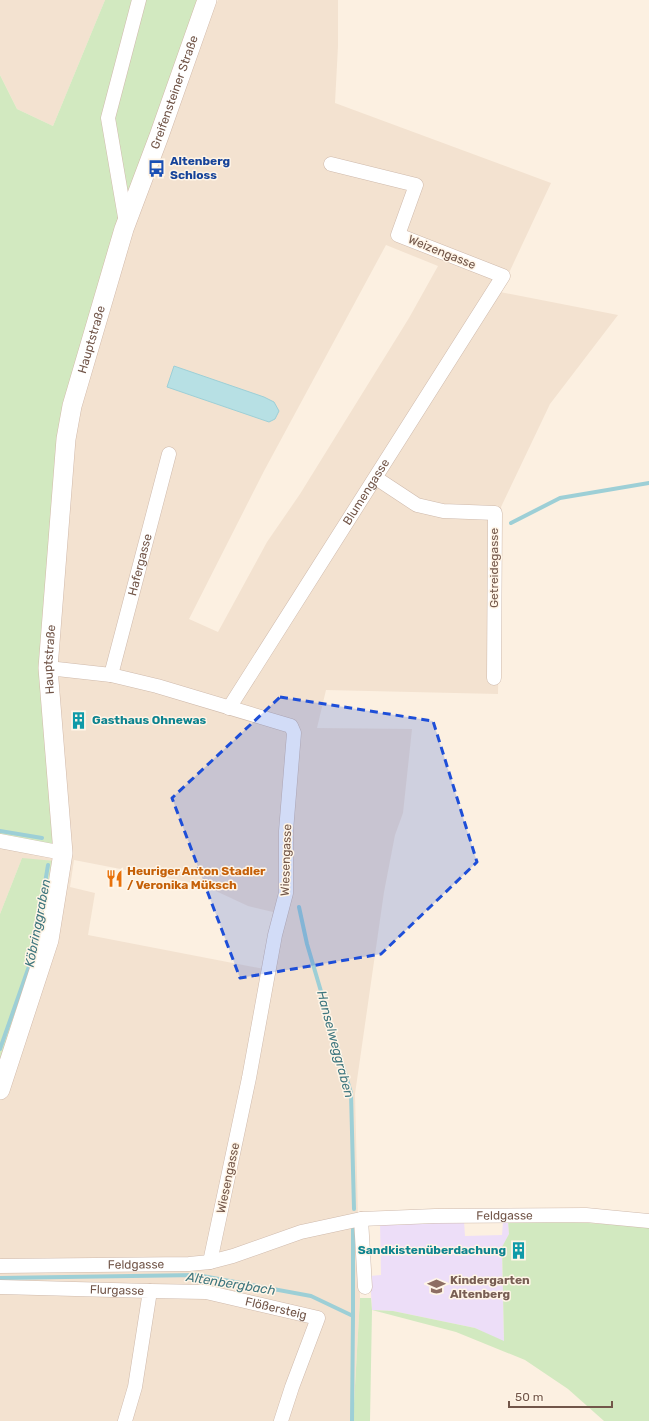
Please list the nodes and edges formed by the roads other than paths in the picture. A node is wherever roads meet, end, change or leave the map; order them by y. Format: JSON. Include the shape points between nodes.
{"nodes":[{"id":1,"x":139,"y":0,"type":"edge"},
{"id":2,"x":207,"y":0,"type":"edge"},
{"id":3,"x":331,"y":164,"type":"dead end"},
{"id":4,"x":125,"y":226,"type":"junction"},
{"id":5,"x":503,"y":276,"type":"joint"},
{"id":6,"x":169,"y":454,"type":"dead end"},
{"id":7,"x":376,"y":478,"type":"junction"},
{"id":8,"x":48,"y":668,"type":"junction"},
{"id":9,"x":111,"y":674,"type":"junction"},
{"id":10,"x":494,"y":678,"type":"dead end"},
{"id":11,"x":229,"y":708,"type":"junction"},
{"id":12,"x":0,"y":841,"type":"edge"},
{"id":13,"x":63,"y":853,"type":"junction"},
{"id":14,"x":0,"y":1090,"type":"edge"},
{"id":15,"x":361,"y":1219,"type":"junction"},
{"id":16,"x":649,"y":1221,"type":"edge"},
{"id":17,"x":210,"y":1262,"type":"junction"},
{"id":18,"x":0,"y":1266,"type":"edge"},
{"id":19,"x":0,"y":1287,"type":"edge"},
{"id":20,"x":365,"y":1287,"type":"dead end"},
{"id":21,"x":150,"y":1292,"type":"junction"},
{"id":22,"x":125,"y":1421,"type":"edge"},
{"id":23,"x":281,"y":1421,"type":"edge"}],
"edges":[{"from":1,"to":4,"type":"street","via":[[108,118]]},
{"from":2,"to":4,"type":"main road","name":"Greifensteiner Straße"},
{"from":3,"to":5,"type":"street","name":"Weizengasse","via":[[416,185],[398,235]]},
{"from":4,"to":8,"type":"main road","name":"Hauptstraße","via":[[72,406],[66,438]]},
{"from":5,"to":7,"type":"street","name":"Blumengasse"},
{"from":6,"to":9,"type":"street","name":"Hafergasse"},
{"from":7,"to":10,"type":"street","name":"Getreidegasse","via":[[417,505],[444,512],[495,513]]},
{"from":7,"to":11,"type":"street","name":"Blumengasse"},
{"from":8,"to":9,"type":"street","name":"Wiesengasse"},
{"from":8,"to":13,"type":"main road","name":"Hauptstraße"},
{"from":9,"to":11,"type":"street","name":"Wiesengasse"},
{"from":11,"to":17,"type":"street","name":"Wiesengasse","via":[[291,726],[294,733],[286,831],[286,893],[275,935],[249,1078]]},
{"from":12,"to":13,"type":"street"},
{"from":13,"to":14,"type":"main road","name":"Hauptstraße","via":[[49,940]]},
{"from":15,"to":16,"type":"street","name":"Feldgasse","via":[[586,1215]]},
{"from":15,"to":17,"type":"street","name":"Feldgasse","via":[[301,1232]]},
{"from":15,"to":20,"type":"street"},
{"from":17,"to":18,"type":"street","name":"Feldgasse"},
{"from":19,"to":21,"type":"street","name":"Flurgasse"},
{"from":21,"to":22,"type":"street","name":"Flurgasse","via":[[134,1387]]},
{"from":21,"to":23,"type":"street","name":"Flößersteig","via":[[206,1292],[318,1318]]}]}
